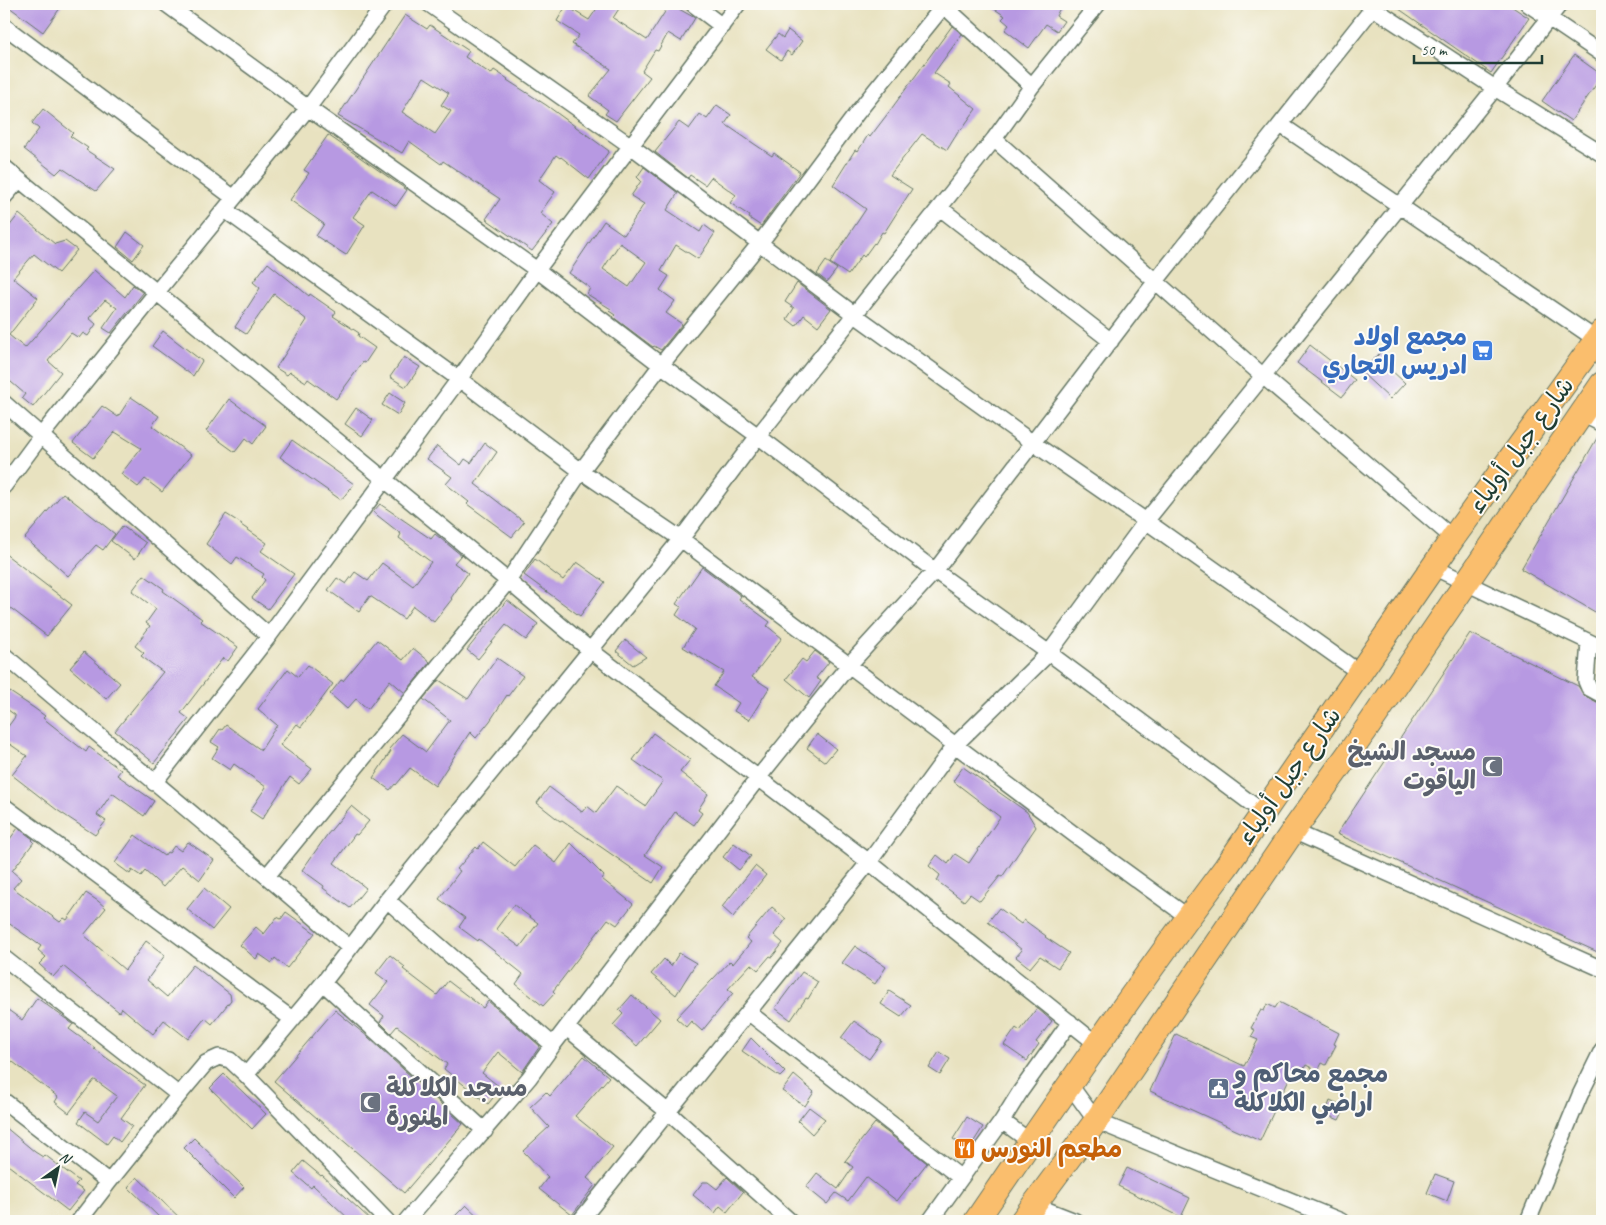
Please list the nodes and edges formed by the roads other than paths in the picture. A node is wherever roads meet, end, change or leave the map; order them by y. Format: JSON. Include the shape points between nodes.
{"nodes":[{"id":1,"x":166,"y":4,"type":"edge"},
{"id":2,"x":385,"y":4,"type":"edge"},
{"id":3,"x":429,"y":4,"type":"edge"},
{"id":4,"x":693,"y":4,"type":"edge"},
{"id":5,"x":738,"y":4,"type":"edge"},
{"id":6,"x":943,"y":4,"type":"edge"},
{"id":7,"x":1098,"y":4,"type":"edge"},
{"id":8,"x":1528,"y":4,"type":"edge"},
{"id":9,"x":1560,"y":4,"type":"edge"},
{"id":10,"x":1372,"y":5,"type":"edge"},
{"id":11,"x":1548,"y":18,"type":"junction"},
{"id":12,"x":4,"y":26,"type":"edge"},
{"id":13,"x":722,"y":26,"type":"junction"},
{"id":14,"x":1602,"y":54,"type":"edge"},
{"id":15,"x":1032,"y":86,"type":"junction"},
{"id":16,"x":1495,"y":88,"type":"junction"},
{"id":17,"x":308,"y":108,"type":"junction"},
{"id":18,"x":1280,"y":125,"type":"junction"},
{"id":19,"x":994,"y":139,"type":"junction"},
{"id":20,"x":631,"y":146,"type":"junction"},
{"id":21,"x":1602,"y":154,"type":"edge"},
{"id":22,"x":4,"y":167,"type":"edge"},
{"id":23,"x":19,"y":180,"type":"junction"},
{"id":24,"x":4,"y":198,"type":"edge"},
{"id":25,"x":230,"y":204,"type":"junction"},
{"id":26,"x":1400,"y":205,"type":"junction"},
{"id":27,"x":940,"y":208,"type":"junction"},
{"id":28,"x":760,"y":243,"type":"junction"},
{"id":29,"x":537,"y":270,"type":"junction"},
{"id":30,"x":1156,"y":281,"type":"junction"},
{"id":31,"x":156,"y":293,"type":"junction"},
{"id":32,"x":856,"y":315,"type":"junction"},
{"id":33,"x":1599,"y":336,"type":"edge"},
{"id":34,"x":1111,"y":341,"type":"junction"},
{"id":35,"x":660,"y":365,"type":"junction"},
{"id":36,"x":1263,"y":376,"type":"junction"},
{"id":37,"x":458,"y":379,"type":"junction"},
{"id":38,"x":1602,"y":384,"type":"edge"},
{"id":39,"x":4,"y":403,"type":"edge"},
{"id":40,"x":1592,"y":419,"type":"edge"},
{"id":41,"x":41,"y":436,"type":"junction"},
{"id":42,"x":758,"y":436,"type":"junction"},
{"id":43,"x":1033,"y":442,"type":"junction"},
{"id":44,"x":581,"y":470,"type":"junction"},
{"id":45,"x":384,"y":480,"type":"junction"},
{"id":46,"x":4,"y":486,"type":"edge"},
{"id":47,"x":1146,"y":521,"type":"junction"},
{"id":48,"x":1453,"y":538,"type":"junction"},
{"id":49,"x":681,"y":539,"type":"junction"},
{"id":50,"x":1434,"y":568,"type":"junction"},
{"id":51,"x":934,"y":571,"type":"junction"},
{"id":52,"x":508,"y":581,"type":"junction"},
{"id":53,"x":1465,"y":584,"type":"junction"},
{"id":54,"x":269,"y":636,"type":"junction"},
{"id":55,"x":1596,"y":645,"type":"edge"},
{"id":56,"x":590,"y":650,"type":"junction"},
{"id":57,"x":1049,"y":653,"type":"junction"},
{"id":58,"x":4,"y":655,"type":"edge"},
{"id":59,"x":849,"y":665,"type":"junction"},
{"id":60,"x":1360,"y":673,"type":"junction"},
{"id":61,"x":1602,"y":695,"type":"edge"},
{"id":62,"x":955,"y":745,"type":"junction"},
{"id":63,"x":758,"y":778,"type":"junction"},
{"id":64,"x":154,"y":783,"type":"junction"},
{"id":65,"x":4,"y":806,"type":"edge"},
{"id":66,"x":1264,"y":812,"type":"junction"},
{"id":67,"x":1293,"y":831,"type":"junction"},
{"id":68,"x":869,"y":862,"type":"junction"},
{"id":69,"x":267,"y":876,"type":"junction"},
{"id":70,"x":387,"y":900,"type":"junction"},
{"id":71,"x":1188,"y":918,"type":"junction"},
{"id":72,"x":350,"y":948,"type":"junction"},
{"id":73,"x":4,"y":958,"type":"edge"},
{"id":74,"x":1602,"y":968,"type":"edge"},
{"id":75,"x":324,"y":983,"type":"junction"},
{"id":76,"x":748,"y":1012,"type":"junction"},
{"id":77,"x":292,"y":1019,"type":"junction"},
{"id":78,"x":1070,"y":1022,"type":"junction"},
{"id":79,"x":567,"y":1028,"type":"junction"},
{"id":80,"x":1098,"y":1044,"type":"junction"},
{"id":81,"x":553,"y":1045,"type":"junction"},
{"id":82,"x":1602,"y":1050,"type":"edge"},
{"id":83,"x":246,"y":1075,"type":"junction"},
{"id":84,"x":1070,"y":1085,"type":"junction"},
{"id":85,"x":179,"y":1094,"type":"junction"},
{"id":86,"x":4,"y":1101,"type":"edge"},
{"id":87,"x":668,"y":1112,"type":"junction"},
{"id":88,"x":1002,"y":1121,"type":"junction"},
{"id":89,"x":1096,"y":1121,"type":"junction"},
{"id":90,"x":485,"y":1130,"type":"junction"},
{"id":91,"x":1030,"y":1142,"type":"junction"},
{"id":92,"x":961,"y":1178,"type":"junction"},
{"id":93,"x":109,"y":1182,"type":"junction"},
{"id":94,"x":1028,"y":1213,"type":"edge"},
{"id":95,"x":79,"y":1221,"type":"edge"},
{"id":96,"x":387,"y":1221,"type":"edge"},
{"id":97,"x":406,"y":1221,"type":"edge"},
{"id":98,"x":580,"y":1221,"type":"edge"},
{"id":99,"x":790,"y":1221,"type":"edge"},
{"id":100,"x":930,"y":1221,"type":"edge"},
{"id":101,"x":976,"y":1221,"type":"edge"},
{"id":102,"x":1075,"y":1221,"type":"edge"},
{"id":103,"x":1341,"y":1221,"type":"edge"},
{"id":104,"x":1528,"y":1221,"type":"edge"}],
"edges":[{"from":1,"to":17,"type":"street"},
{"from":2,"to":17,"type":"street"},
{"from":3,"to":20,"type":"street"},
{"from":4,"to":13,"type":"street"},
{"from":5,"to":13,"type":"street"},
{"from":6,"to":15,"type":"street"},
{"from":6,"to":28,"type":"street"},
{"from":7,"to":15,"type":"street"},
{"from":8,"to":11,"type":"street"},
{"from":9,"to":11,"type":"street"},
{"from":10,"to":16,"type":"street"},
{"from":10,"to":18,"type":"street"},
{"from":11,"to":14,"type":"street"},
{"from":11,"to":16,"type":"street"},
{"from":12,"to":25,"type":"street"},
{"from":13,"to":20,"type":"street"},
{"from":15,"to":19,"type":"street"},
{"from":16,"to":21,"type":"street"},
{"from":16,"to":26,"type":"street"},
{"from":17,"to":25,"type":"street"},
{"from":17,"to":29,"type":"street"},
{"from":18,"to":26,"type":"street"},
{"from":18,"to":30,"type":"street"},
{"from":19,"to":27,"type":"street"},
{"from":19,"to":30,"type":"street"},
{"from":20,"to":28,"type":"street"},
{"from":20,"to":29,"type":"street"},
{"from":22,"to":23,"type":"street"},
{"from":23,"to":24,"type":"street"},
{"from":23,"to":31,"type":"street"},
{"from":25,"to":31,"type":"street"},
{"from":25,"to":37,"type":"street"},
{"from":26,"to":33,"type":"street"},
{"from":26,"to":36,"type":"street"},
{"from":27,"to":32,"type":"street"},
{"from":27,"to":34,"type":"street"},
{"from":28,"to":32,"type":"street"},
{"from":28,"to":35,"type":"street"},
{"from":29,"to":35,"type":"street"},
{"from":29,"to":37,"type":"street"},
{"from":30,"to":34,"type":"street"},
{"from":30,"to":36,"type":"street"},
{"from":31,"to":41,"type":"street"},
{"from":31,"to":45,"type":"street"},
{"from":32,"to":42,"type":"street"},
{"from":32,"to":43,"type":"street"},
{"from":33,"to":48,"type":"main road","name":"شارع جبل أولياء"},
{"from":34,"to":43,"type":"street"},
{"from":35,"to":42,"type":"street"},
{"from":35,"to":44,"type":"street"},
{"from":36,"to":47,"type":"street"},
{"from":36,"to":48,"type":"street"},
{"from":37,"to":44,"type":"street"},
{"from":37,"to":45,"type":"street"},
{"from":38,"to":40,"type":"main road","name":"شارع جبل أولياء"},
{"from":39,"to":41,"type":"street"},
{"from":40,"to":53,"type":"main road","name":"شارع جبل أولياء"},
{"from":41,"to":46,"type":"street"},
{"from":41,"to":54,"type":"street"},
{"from":42,"to":49,"type":"street"},
{"from":42,"to":51,"type":"street"},
{"from":43,"to":47,"type":"street"},
{"from":43,"to":51,"type":"street"},
{"from":44,"to":49,"type":"street"},
{"from":44,"to":52,"type":"street"},
{"from":45,"to":52,"type":"street"},
{"from":45,"to":54,"type":"street"},
{"from":47,"to":57,"type":"street"},
{"from":47,"to":60,"type":"street"},
{"from":48,"to":50,"type":"main road","name":"شارع جبل أولياء"},
{"from":49,"to":56,"type":"street"},
{"from":49,"to":59,"type":"street"},
{"from":50,"to":53,"type":"street"},
{"from":50,"to":60,"type":"main road","name":"شارع جبل أولياء"},
{"from":51,"to":57,"type":"street"},
{"from":51,"to":59,"type":"street"},
{"from":52,"to":56,"type":"street"},
{"from":52,"to":69,"type":"street"},
{"from":53,"to":55,"type":"street"},
{"from":53,"to":67,"type":"main road","name":"شارع جبل أولياء"},
{"from":54,"to":64,"type":"street"},
{"from":55,"to":61,"type":"street","via":[[1586,681],[1589,688]]},
{"from":56,"to":63,"type":"street"},
{"from":56,"to":70,"type":"street"},
{"from":57,"to":62,"type":"street"},
{"from":57,"to":66,"type":"street"},
{"from":58,"to":64,"type":"street"},
{"from":59,"to":62,"type":"street"},
{"from":59,"to":63,"type":"street"},
{"from":60,"to":66,"type":"main road","name":"شارع جبل أولياء"},
{"from":62,"to":68,"type":"street"},
{"from":62,"to":71,"type":"street"},
{"from":63,"to":68,"type":"street"},
{"from":63,"to":79,"type":"street"},
{"from":64,"to":69,"type":"street"},
{"from":65,"to":77,"type":"street"},
{"from":66,"to":71,"type":"main road","name":"شارع جبل أولياء"},
{"from":67,"to":74,"type":"street"},
{"from":67,"to":89,"type":"main road","name":"شارع جبل أولياء"},
{"from":68,"to":76,"type":"street"},
{"from":68,"to":78,"type":"street"},
{"from":69,"to":72,"type":"street"},
{"from":70,"to":72,"type":"street"},
{"from":70,"to":81,"type":"street"},
{"from":71,"to":80,"type":"main road","name":"شارع جبل أولياء"},
{"from":72,"to":75,"type":"street"},
{"from":73,"to":85,"type":"street"},
{"from":75,"to":77,"type":"street"},
{"from":75,"to":90,"type":"street"},
{"from":76,"to":87,"type":"street"},
{"from":76,"to":92,"type":"street"},
{"from":77,"to":83,"type":"street"},
{"from":78,"to":80,"type":"street"},
{"from":78,"to":88,"type":"street"},
{"from":79,"to":81,"type":"street"},
{"from":79,"to":87,"type":"street"},
{"from":80,"to":84,"type":"main road","name":"شارع جبل أولياء"},
{"from":81,"to":90,"type":"street"},
{"from":82,"to":104,"type":"street"},
{"from":83,"to":85,"type":"street","via":[[230,1060],[219,1057],[206,1063]]},
{"from":83,"to":96,"type":"street"},
{"from":84,"to":89,"type":"street"},
{"from":84,"to":91,"type":"main road","name":"شارع جبل أولياء"},
{"from":85,"to":93,"type":"street"},
{"from":86,"to":93,"type":"street"},
{"from":87,"to":98,"type":"street"},
{"from":87,"to":99,"type":"street"},
{"from":88,"to":91,"type":"street"},
{"from":88,"to":92,"type":"street"},
{"from":89,"to":94,"type":"main road","name":"شارع جبل أولياء"},
{"from":89,"to":103,"type":"street"},
{"from":90,"to":97,"type":"street"},
{"from":91,"to":101,"type":"main road","name":"شارع جبل أولياء"},
{"from":92,"to":100,"type":"street"},
{"from":93,"to":95,"type":"street"},
{"from":94,"to":102,"type":"street"}]}
